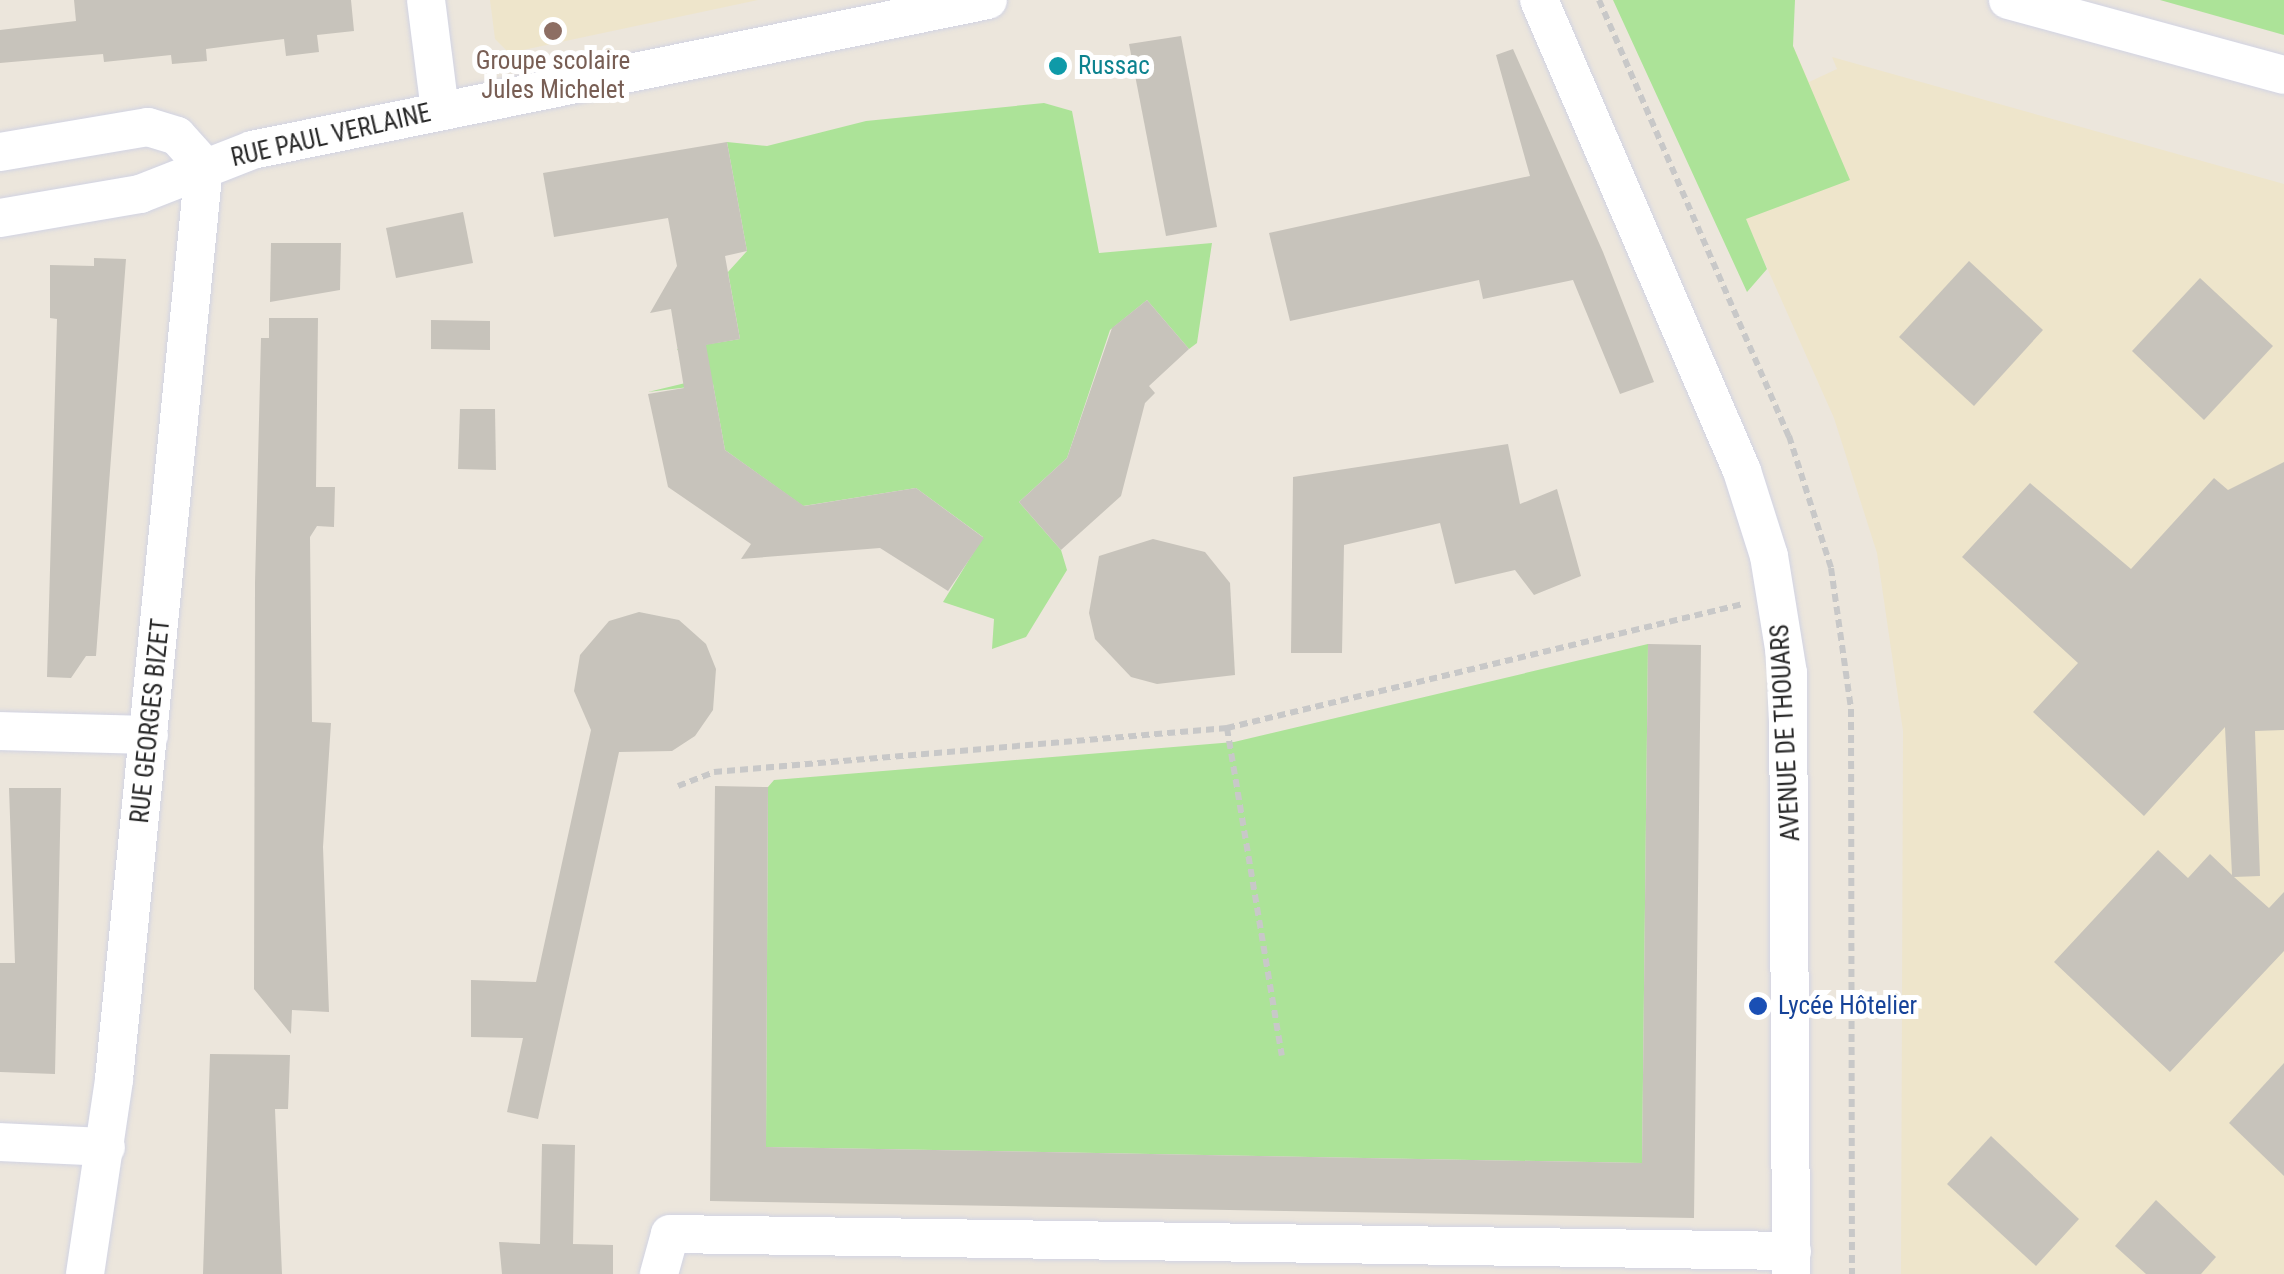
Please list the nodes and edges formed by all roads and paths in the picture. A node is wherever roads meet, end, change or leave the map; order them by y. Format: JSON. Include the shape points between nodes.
{"nodes":[{"id":1,"x":426,"y":0,"type":"edge"},
{"id":2,"x":988,"y":0,"type":"edge"},
{"id":3,"x":1538,"y":0,"type":"edge"},
{"id":4,"x":2008,"y":0,"type":"edge"},
{"id":5,"x":2284,"y":75,"type":"edge"},
{"id":6,"x":440,"y":111,"type":"junction"},
{"id":7,"x":0,"y":152,"type":"edge"},
{"id":8,"x":204,"y":166,"type":"junction"},
{"id":9,"x":0,"y":218,"type":"edge"},
{"id":10,"x":1778,"y":599,"type":"junction"},
{"id":11,"x":1227,"y":728,"type":"junction"},
{"id":12,"x":0,"y":731,"type":"edge"},
{"id":13,"x":150,"y":735,"type":"junction"},
{"id":14,"x":678,"y":786,"type":"dead end"},
{"id":15,"x":1282,"y":1055,"type":"dead end"},
{"id":16,"x":1852,"y":1094,"type":"dead end"},
{"id":17,"x":0,"y":1142,"type":"edge"},
{"id":18,"x":106,"y":1147,"type":"junction"},
{"id":19,"x":1792,"y":1262,"type":"edge"},
{"id":20,"x":85,"y":1274,"type":"edge"},
{"id":21,"x":660,"y":1274,"type":"edge"},
{"id":22,"x":1852,"y":1274,"type":"edge"}],
"edges":[{"from":1,"to":6,"type":"street"},
{"from":2,"to":6,"type":"street","name":"RUE PAUL VERLAINE"},
{"from":3,"to":10,"type":"street","name":"AVENUE DE THOUARS","via":[[1742,470]]},
{"from":4,"to":5,"type":"street"},
{"from":6,"to":8,"type":"street","name":"RUE PAUL VERLAINE"},
{"from":7,"to":8,"type":"street","name":"RUE PAUL VERLAINE","via":[[148,127],[178,136]]},
{"from":8,"to":9,"type":"street","name":"RUE PAUL VERLAINE","via":[[140,194]]},
{"from":8,"to":13,"type":"street","name":"RUE GEORGES BIZET"},
{"from":10,"to":11,"type":"path"},
{"from":10,"to":19,"type":"street","name":"AVENUE DE THOUARS","via":[[1792,840]]},
{"from":11,"to":14,"type":"path","via":[[714,772]]},
{"from":11,"to":15,"type":"path"},
{"from":12,"to":13,"type":"street"},
{"from":13,"to":18,"type":"street","name":"RUE GEORGES BIZET"},
{"from":16,"to":22,"type":"path"},
{"from":17,"to":18,"type":"street"},
{"from":18,"to":20,"type":"street","name":"RUE GEORGES BIZET"},
{"from":19,"to":21,"type":"street","via":[[670,1234]]}]}
